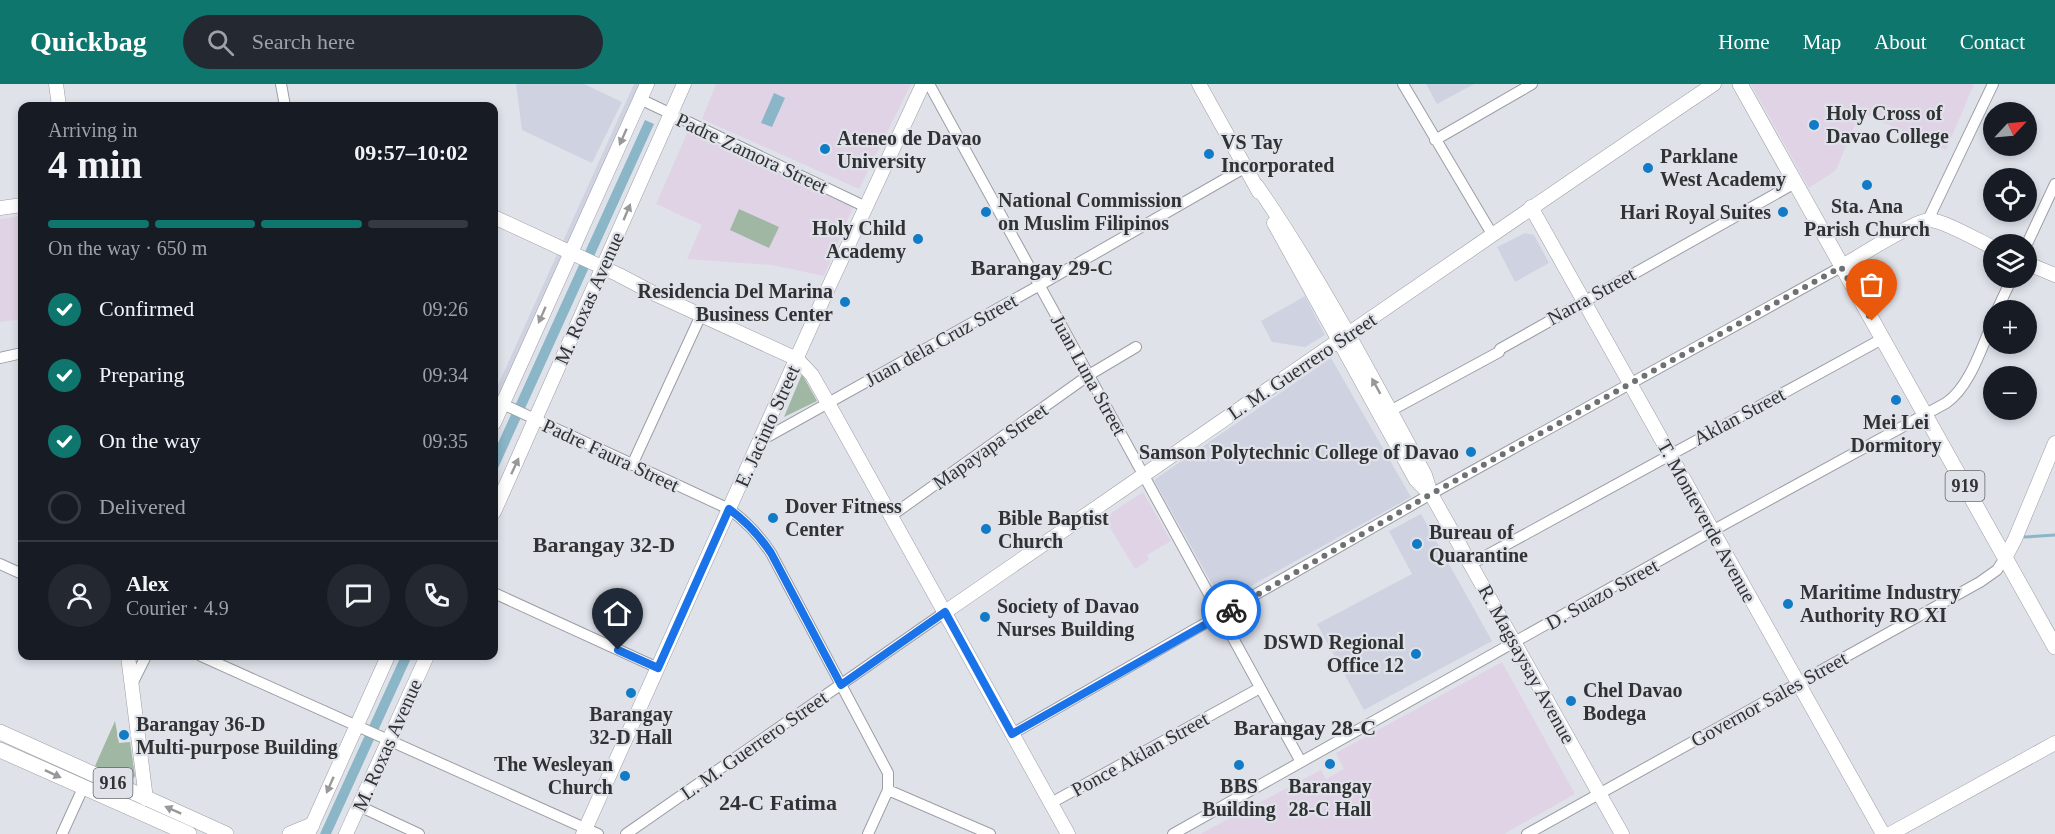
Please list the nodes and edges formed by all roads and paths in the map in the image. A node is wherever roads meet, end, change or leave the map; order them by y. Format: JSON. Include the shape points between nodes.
{"nodes":[{"id":1,"x":56,"y":84,"type":"edge"},
{"id":2,"x":281,"y":84,"type":"edge"},
{"id":3,"x":647,"y":84,"type":"edge"},
{"id":4,"x":683,"y":84,"type":"edge"},
{"id":5,"x":923,"y":84,"type":"edge"},
{"id":6,"x":929,"y":84,"type":"edge"},
{"id":7,"x":1199,"y":84,"type":"edge"},
{"id":8,"x":1403,"y":84,"type":"edge"},
{"id":9,"x":1532,"y":84,"type":"edge"},
{"id":10,"x":1714,"y":84,"type":"edge"},
{"id":11,"x":1740,"y":84,"type":"edge"},
{"id":12,"x":1993,"y":84,"type":"edge"},
{"id":13,"x":640,"y":99,"type":"junction"},
{"id":14,"x":58,"y":102,"type":"edge"},
{"id":15,"x":284,"y":102,"type":"edge"},
{"id":16,"x":670,"y":114,"type":"junction"},
{"id":17,"x":1435,"y":140,"type":"junction"},
{"id":18,"x":1246,"y":167,"type":"junction"},
{"id":19,"x":1795,"y":183,"type":"junction"},
{"id":20,"x":2055,"y":184,"type":"edge"},
{"id":21,"x":18,"y":206,"type":"edge"},
{"id":22,"x":866,"y":207,"type":"junction"},
{"id":23,"x":1531,"y":207,"type":"junction"},
{"id":24,"x":0,"y":208,"type":"edge"},
{"id":25,"x":498,"y":219,"type":"edge"},
{"id":26,"x":1928,"y":220,"type":"junction"},
{"id":27,"x":1492,"y":234,"type":"junction"},
{"id":28,"x":2032,"y":234,"type":"edge"},
{"id":29,"x":1983,"y":243,"type":"edge"},
{"id":30,"x":587,"y":260,"type":"junction"},
{"id":31,"x":1841,"y":267,"type":"junction"},
{"id":32,"x":2037,"y":268,"type":"edge"},
{"id":33,"x":2055,"y":276,"type":"edge"},
{"id":34,"x":1040,"y":285,"type":"junction"},
{"id":35,"x":1583,"y":300,"type":"junction"},
{"id":36,"x":701,"y":315,"type":"junction"},
{"id":37,"x":1343,"y":338,"type":"junction"},
{"id":38,"x":1882,"y":339,"type":"junction"},
{"id":39,"x":1983,"y":343,"type":"edge"},
{"id":40,"x":1136,"y":347,"type":"dead end"},
{"id":41,"x":18,"y":354,"type":"edge"},
{"id":42,"x":0,"y":358,"type":"edge"},
{"id":43,"x":797,"y":358,"type":"junction"},
{"id":44,"x":1089,"y":375,"type":"junction"},
{"id":45,"x":1631,"y":384,"type":"junction"},
{"id":46,"x":828,"y":403,"type":"junction"},
{"id":47,"x":513,"y":410,"type":"edge"},
{"id":48,"x":1390,"y":411,"type":"junction"},
{"id":49,"x":1924,"y":415,"type":"junction"},
{"id":50,"x":498,"y":420,"type":"edge"},
{"id":51,"x":760,"y":441,"type":"junction"},
{"id":52,"x":2055,"y":442,"type":"edge"},
{"id":53,"x":1670,"y":454,"type":"junction"},
{"id":54,"x":632,"y":465,"type":"junction"},
{"id":55,"x":1144,"y":475,"type":"junction"},
{"id":56,"x":498,"y":491,"type":"edge"},
{"id":57,"x":1431,"y":494,"type":"junction"},
{"id":58,"x":729,"y":509,"type":"junction"},
{"id":59,"x":891,"y":516,"type":"junction"},
{"id":60,"x":1713,"y":531,"type":"junction"},
{"id":61,"x":2006,"y":558,"type":"junction"},
{"id":62,"x":0,"y":564,"type":"edge"},
{"id":63,"x":1471,"y":564,"type":"junction"},
{"id":64,"x":18,"y":572,"type":"edge"},
{"id":65,"x":498,"y":595,"type":"edge"},
{"id":66,"x":945,"y":612,"type":"junction"},
{"id":67,"x":1221,"y":615,"type":"junction"},
{"id":68,"x":1515,"y":643,"type":"junction"},
{"id":69,"x":2055,"y":647,"type":"edge"},
{"id":70,"x":129,"y":660,"type":"edge"},
{"id":71,"x":144,"y":660,"type":"edge"},
{"id":72,"x":210,"y":660,"type":"edge"},
{"id":73,"x":386,"y":660,"type":"edge"},
{"id":74,"x":425,"y":660,"type":"edge"},
{"id":75,"x":658,"y":668,"type":"junction"},
{"id":76,"x":1798,"y":683,"type":"junction"},
{"id":77,"x":132,"y":684,"type":"junction"},
{"id":78,"x":841,"y":685,"type":"junction"},
{"id":79,"x":1260,"y":688,"type":"junction"},
{"id":80,"x":356,"y":726,"type":"junction"},
{"id":81,"x":0,"y":732,"type":"edge"},
{"id":82,"x":1012,"y":734,"type":"junction"},
{"id":83,"x":388,"y":741,"type":"junction"},
{"id":84,"x":2055,"y":743,"type":"edge"},
{"id":85,"x":0,"y":750,"type":"edge"},
{"id":86,"x":1300,"y":762,"type":"junction"},
{"id":87,"x":82,"y":788,"type":"junction"},
{"id":88,"x":888,"y":790,"type":"junction"},
{"id":89,"x":1600,"y":794,"type":"junction"},
{"id":90,"x":146,"y":799,"type":"junction"},
{"id":91,"x":1051,"y":803,"type":"junction"},
{"id":92,"x":359,"y":806,"type":"junction"},
{"id":93,"x":310,"y":830,"type":"edge"},
{"id":94,"x":589,"y":832,"type":"edge"},
{"id":95,"x":63,"y":834,"type":"edge"},
{"id":96,"x":189,"y":834,"type":"edge"},
{"id":97,"x":226,"y":834,"type":"edge"},
{"id":98,"x":290,"y":834,"type":"edge"},
{"id":99,"x":346,"y":834,"type":"edge"},
{"id":100,"x":419,"y":834,"type":"edge"},
{"id":101,"x":626,"y":834,"type":"edge"},
{"id":102,"x":868,"y":834,"type":"edge"},
{"id":103,"x":990,"y":834,"type":"edge"},
{"id":104,"x":1068,"y":834,"type":"edge"},
{"id":105,"x":1173,"y":834,"type":"edge"},
{"id":106,"x":1527,"y":834,"type":"edge"},
{"id":107,"x":1622,"y":834,"type":"edge"},
{"id":108,"x":1883,"y":834,"type":"edge"},
{"id":109,"x":1890,"y":834,"type":"edge"}],
"edges":[{"from":1,"to":14,"type":"street"},
{"from":2,"to":15,"type":"street"},
{"from":3,"to":13,"type":"street","name":"M. Roxas Avenue"},
{"from":4,"to":16,"type":"street","name":"M. Roxas Avenue"},
{"from":5,"to":22,"type":"street","name":"E. Jacinto Street"},
{"from":6,"to":34,"type":"street","name":"Juan Luna Street"},
{"from":7,"to":18,"type":"street","name":"R. Magsaysay Avenue"},
{"from":8,"to":17,"type":"street"},
{"from":9,"to":17,"type":"street"},
{"from":10,"to":23,"type":"street","name":"L. M. Guerrero Street"},
{"from":11,"to":19,"type":"main road","number":"919"},
{"from":12,"to":26,"type":"street"},
{"from":13,"to":16,"type":"street","name":"Padre Zamora Street"},
{"from":13,"to":30,"type":"street","name":"M. Roxas Avenue","one_way":true},
{"from":16,"to":22,"type":"street","name":"Padre Zamora Street"},
{"from":30,"to":16,"type":"street","name":"M. Roxas Avenue","one_way":true},
{"from":17,"to":27,"type":"street"},
{"from":18,"to":34,"type":"street","name":"Juan dela Cruz Street"},
{"from":18,"to":37,"type":"street","name":"R. Magsaysay Avenue","via":[[1289,232]]},
{"from":19,"to":31,"type":"main road","number":"919"},
{"from":19,"to":35,"type":"street","name":"Narra Street"},
{"from":20,"to":28,"type":"street"},
{"from":21,"to":24,"type":"street"},
{"from":22,"to":43,"type":"street","name":"E. Jacinto Street"},
{"from":23,"to":27,"type":"street","name":"L. M. Guerrero Street"},
{"from":23,"to":35,"type":"street","name":"T. Monteverde Avenue"},
{"from":25,"to":30,"type":"street"},
{"from":26,"to":29,"type":"street"},
{"from":26,"to":31,"type":"street"},
{"from":27,"to":37,"type":"street","name":"L. M. Guerrero Street"},
{"from":30,"to":36,"type":"street"},
{"from":30,"to":47,"type":"street","name":"M. Roxas Avenue","one_way":true},
{"from":30,"to":47,"type":"street","name":"M. Roxas Avenue"},
{"from":31,"to":38,"type":"main road","number":"919"},
{"from":31,"to":45,"type":"street"},
{"from":32,"to":33,"type":"street"},
{"from":34,"to":44,"type":"street","name":"Juan Luna Street"},
{"from":34,"to":46,"type":"street","name":"Juan dela Cruz Street"},
{"from":35,"to":45,"type":"street","name":"T. Monteverde Avenue"},
{"from":35,"to":48,"type":"street","name":"Narra Street","via":[[1499,352]]},
{"from":36,"to":43,"type":"street"},
{"from":36,"to":54,"type":"street"},
{"from":48,"to":37,"type":"street","name":"R. Magsaysay Avenue","one_way":true},
{"from":37,"to":55,"type":"street","name":"L. M. Guerrero Street"},
{"from":37,"to":57,"type":"street","name":"R. Magsaysay Avenue","via":[[1416,480]]},
{"from":38,"to":49,"type":"main road","number":"919"},
{"from":38,"to":53,"type":"street","name":"Aklan Street"},
{"from":39,"to":49,"type":"street","name":"D. Suazo Street","via":[[1962,389]]},
{"from":40,"to":44,"type":"street","name":"Mapayapa Street"},
{"from":41,"to":42,"type":"street"},
{"from":43,"to":46,"type":"street"},
{"from":43,"to":51,"type":"street","name":"E. Jacinto Street"},
{"from":44,"to":55,"type":"street","name":"Juan Luna Street"},
{"from":44,"to":59,"type":"street","name":"Mapayapa Street"},
{"from":45,"to":53,"type":"street","name":"T. Monteverde Avenue"},
{"from":45,"to":57,"type":"street"},
{"from":46,"to":51,"type":"street","name":"Juan dela Cruz Street"},
{"from":46,"to":59,"type":"street"},
{"from":47,"to":50,"type":"street","name":"M. Roxas Avenue"},
{"from":47,"to":54,"type":"street","name":"Padre Faura Street"},
{"from":56,"to":47,"type":"street","name":"M. Roxas Avenue","one_way":true},
{"from":48,"to":57,"type":"street","name":"R. Magsaysay Avenue","via":[[1425,475]]},
{"from":49,"to":60,"type":"street","name":"D. Suazo Street"},
{"from":49,"to":61,"type":"main road","number":"919"},
{"from":51,"to":58,"type":"street","name":"E. Jacinto Street"},
{"from":52,"to":61,"type":"street"},
{"from":53,"to":60,"type":"street","name":"T. Monteverde Avenue"},
{"from":53,"to":63,"type":"street","name":"Aklan Street"},
{"from":54,"to":58,"type":"street","name":"Padre Faura Street"},
{"from":55,"to":66,"type":"street","name":"L. M. Guerrero Street"},
{"from":55,"to":67,"type":"street","name":"Juan Luna Street"},
{"from":57,"to":63,"type":"street","name":"R. Magsaysay Avenue"},
{"from":57,"to":67,"type":"street"},
{"from":58,"to":75,"type":"street","name":"E. Jacinto Street"},
{"from":58,"to":78,"type":"street","name":"Padre Faura Street","via":[[746,521],[771,553]]},
{"from":59,"to":66,"type":"street"},
{"from":60,"to":68,"type":"street","name":"D. Suazo Street"},
{"from":60,"to":76,"type":"street","name":"T. Monteverde Avenue"},
{"from":61,"to":69,"type":"main road","number":"919"},
{"from":61,"to":76,"type":"street","name":"Governor Sales Street","via":[[1980,582]]},
{"from":62,"to":64,"type":"street"},
{"from":63,"to":68,"type":"street","name":"R. Magsaysay Avenue"},
{"from":65,"to":75,"type":"street"},
{"from":66,"to":78,"type":"street","name":"L. M. Guerrero Street"},
{"from":66,"to":82,"type":"street"},
{"from":67,"to":79,"type":"street","name":"Juan Luna Street"},
{"from":67,"to":82,"type":"street"},
{"from":68,"to":86,"type":"street","name":"D. Suazo Street"},
{"from":68,"to":89,"type":"street","name":"R. Magsaysay Avenue"},
{"from":70,"to":77,"type":"street"},
{"from":71,"to":77,"type":"street"},
{"from":72,"to":80,"type":"street"},
{"from":73,"to":80,"type":"street","name":"M. Roxas Avenue"},
{"from":74,"to":83,"type":"street","name":"M. Roxas Avenue"},
{"from":75,"to":94,"type":"street","name":"E. Jacinto Street"},
{"from":76,"to":89,"type":"street","name":"Governor Sales Street"},
{"from":76,"to":108,"type":"street","name":"T. Monteverde Avenue"},
{"from":77,"to":90,"type":"street"},
{"from":78,"to":88,"type":"street","name":"Padre Faura Street","via":[[886,769]]},
{"from":78,"to":101,"type":"street","name":"L. M. Guerrero Street"},
{"from":79,"to":86,"type":"street","name":"Juan Luna Street"},
{"from":79,"to":91,"type":"street","name":"Ponce Aklan Street"},
{"from":80,"to":83,"type":"street"},
{"from":80,"to":93,"type":"street","name":"M. Roxas Avenue","one_way":true},
{"from":81,"to":90,"type":"main road","number":"916"},
{"from":82,"to":91,"type":"street"},
{"from":83,"to":92,"type":"street","name":"M. Roxas Avenue"},
{"from":83,"to":94,"type":"street"},
{"from":84,"to":109,"type":"street"},
{"from":85,"to":87,"type":"main road","number":"916","one_way":true},
{"from":86,"to":105,"type":"street","name":"D. Suazo Street"},
{"from":87,"to":95,"type":"street"},
{"from":87,"to":96,"type":"main road","number":"916"},
{"from":88,"to":102,"type":"street"},
{"from":88,"to":103,"type":"street"},
{"from":89,"to":106,"type":"street","name":"Governor Sales Street"},
{"from":89,"to":107,"type":"street","name":"R. Magsaysay Avenue"},
{"from":97,"to":90,"type":"main road","number":"916","one_way":true},
{"from":91,"to":104,"type":"street"},
{"from":92,"to":99,"type":"street","name":"M. Roxas Avenue"},
{"from":92,"to":100,"type":"street"},
{"from":93,"to":98,"type":"main road"}]}
